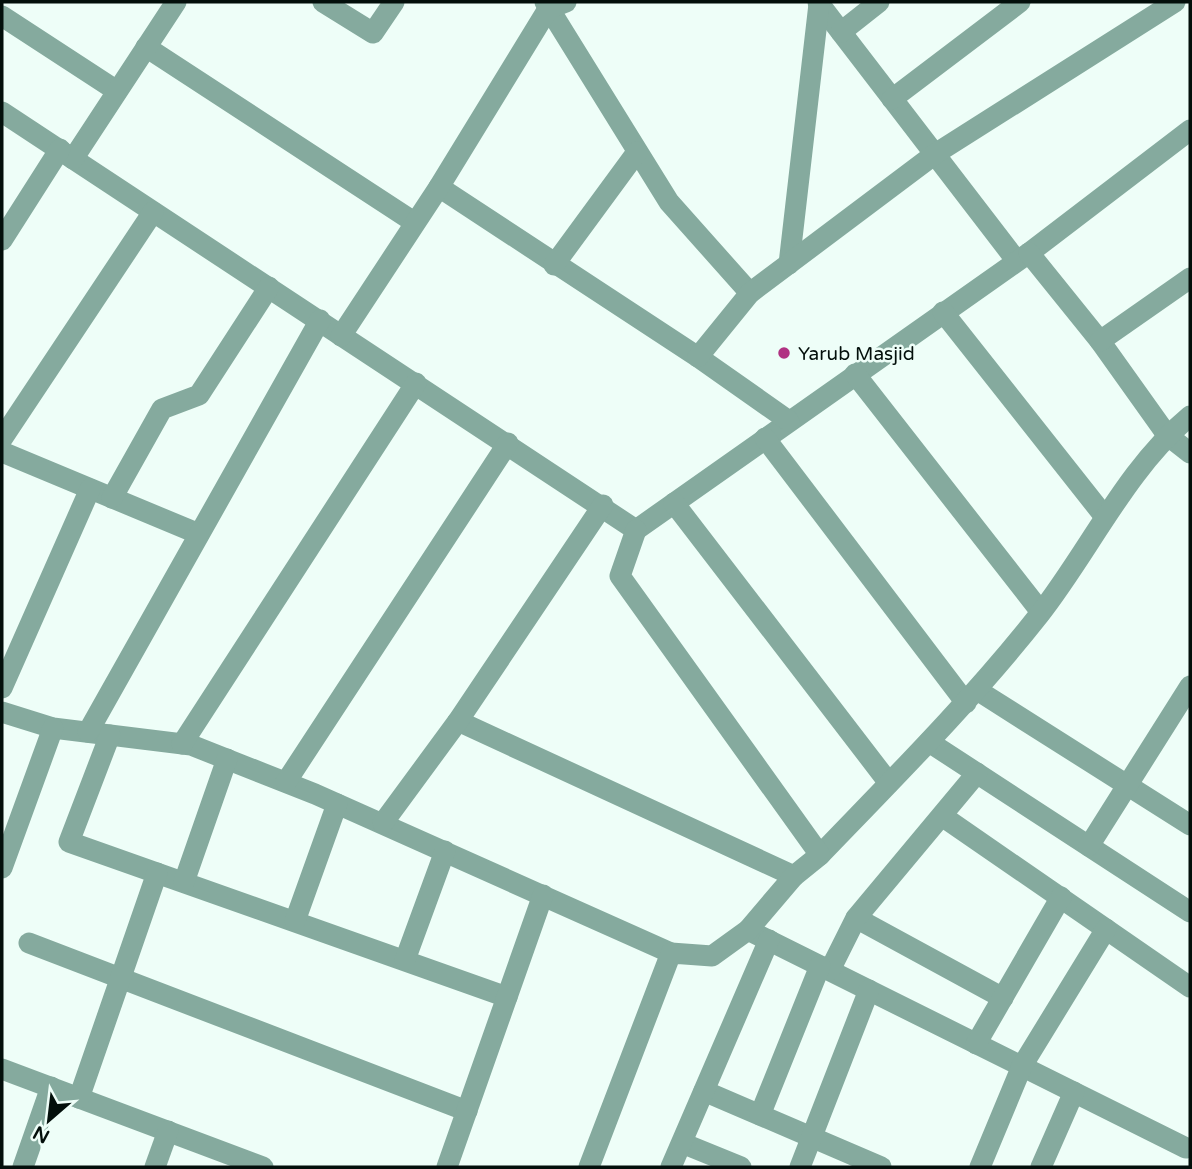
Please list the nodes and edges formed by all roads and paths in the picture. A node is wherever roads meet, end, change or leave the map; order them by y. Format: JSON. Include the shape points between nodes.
{"nodes":[{"id":1,"x":176,"y":2,"type":"edge"},
{"id":2,"x":323,"y":2,"type":"edge"},
{"id":3,"x":394,"y":2,"type":"edge"},
{"id":4,"x":879,"y":2,"type":"edge"},
{"id":5,"x":1020,"y":2,"type":"edge"},
{"id":6,"x":1175,"y":2,"type":"edge"},
{"id":7,"x":819,"y":3,"type":"edge"},
{"id":8,"x":553,"y":4,"type":"edge"},
{"id":9,"x":2,"y":16,"type":"edge"},
{"id":10,"x":841,"y":32,"type":"junction"},
{"id":11,"x":146,"y":47,"type":"junction"},
{"id":12,"x":117,"y":91,"type":"junction"},
{"id":13,"x":892,"y":99,"type":"junction"},
{"id":14,"x":2,"y":112,"type":"edge"},
{"id":15,"x":1190,"y":130,"type":"edge"},
{"id":16,"x":638,"y":152,"type":"junction"},
{"id":17,"x":66,"y":154,"type":"junction"},
{"id":18,"x":934,"y":155,"type":"junction"},
{"id":19,"x":439,"y":187,"type":"junction"},
{"id":20,"x":153,"y":212,"type":"junction"},
{"id":21,"x":414,"y":222,"type":"junction"},
{"id":22,"x":2,"y":240,"type":"edge"},
{"id":23,"x":1023,"y":257,"type":"junction"},
{"id":24,"x":789,"y":264,"type":"junction"},
{"id":25,"x":554,"y":265,"type":"junction"},
{"id":26,"x":1190,"y":278,"type":"edge"},
{"id":27,"x":269,"y":287,"type":"junction"},
{"id":28,"x":750,"y":293,"type":"junction"},
{"id":29,"x":943,"y":312,"type":"junction"},
{"id":30,"x":320,"y":320,"type":"junction"},
{"id":31,"x":341,"y":336,"type":"junction"},
{"id":32,"x":1100,"y":341,"type":"junction"},
{"id":33,"x":698,"y":357,"type":"junction"},
{"id":34,"x":855,"y":374,"type":"junction"},
{"id":35,"x":416,"y":383,"type":"junction"},
{"id":36,"x":1190,"y":416,"type":"edge"},
{"id":37,"x":789,"y":421,"type":"junction"},
{"id":38,"x":1167,"y":435,"type":"junction"},
{"id":39,"x":765,"y":438,"type":"junction"},
{"id":40,"x":2,"y":439,"type":"edge"},
{"id":41,"x":508,"y":443,"type":"junction"},
{"id":42,"x":2,"y":452,"type":"edge"},
{"id":43,"x":1190,"y":453,"type":"edge"},
{"id":44,"x":90,"y":489,"type":"junction"},
{"id":45,"x":112,"y":498,"type":"junction"},
{"id":46,"x":674,"y":503,"type":"junction"},
{"id":47,"x":603,"y":505,"type":"junction"},
{"id":48,"x":1105,"y":517,"type":"junction"},
{"id":49,"x":636,"y":530,"type":"junction"},
{"id":50,"x":199,"y":534,"type":"junction"},
{"id":51,"x":1041,"y":612,"type":"junction"},
{"id":52,"x":1190,"y":687,"type":"edge"},
{"id":53,"x":2,"y":688,"type":"edge"},
{"id":54,"x":972,"y":696,"type":"junction"},
{"id":55,"x":2,"y":712,"type":"edge"},
{"id":56,"x":458,"y":721,"type":"junction"},
{"id":57,"x":53,"y":728,"type":"junction"},
{"id":58,"x":88,"y":733,"type":"junction"},
{"id":59,"x":110,"y":735,"type":"junction"},
{"id":60,"x":929,"y":742,"type":"junction"},
{"id":61,"x":182,"y":744,"type":"junction"},
{"id":62,"x":227,"y":759,"type":"junction"},
{"id":63,"x":977,"y":773,"type":"junction"},
{"id":64,"x":286,"y":782,"type":"junction"},
{"id":65,"x":889,"y":783,"type":"junction"},
{"id":66,"x":1130,"y":786,"type":"junction"},
{"id":67,"x":337,"y":804,"type":"junction"},
{"id":68,"x":11,"y":812,"type":"edge"},
{"id":69,"x":942,"y":816,"type":"junction"},
{"id":70,"x":383,"y":824,"type":"junction"},
{"id":71,"x":1190,"y":825,"type":"edge"},
{"id":72,"x":1089,"y":846,"type":"junction"},
{"id":73,"x":445,"y":851,"type":"junction"},
{"id":74,"x":820,"y":855,"type":"junction"},
{"id":75,"x":2,"y":868,"type":"edge"},
{"id":76,"x":157,"y":873,"type":"junction"},
{"id":77,"x":794,"y":876,"type":"junction"},
{"id":78,"x":184,"y":882,"type":"junction"},
{"id":79,"x":543,"y":895,"type":"junction"},
{"id":80,"x":1061,"y":897,"type":"junction"},
{"id":81,"x":1190,"y":912,"type":"edge"},
{"id":82,"x":856,"y":918,"type":"junction"},
{"id":83,"x":295,"y":922,"type":"junction"},
{"id":84,"x":1105,"y":929,"type":"junction"},
{"id":85,"x":748,"y":930,"type":"junction"},
{"id":86,"x":769,"y":940,"type":"junction"},
{"id":87,"x":29,"y":943,"type":"dead end"},
{"id":88,"x":671,"y":953,"type":"junction"},
{"id":89,"x":405,"y":960,"type":"junction"},
{"id":90,"x":825,"y":968,"type":"junction"},
{"id":91,"x":121,"y":979,"type":"junction"},
{"id":92,"x":1190,"y":987,"type":"edge"},
{"id":93,"x":869,"y":990,"type":"junction"},
{"id":94,"x":507,"y":997,"type":"junction"},
{"id":95,"x":1003,"y":998,"type":"junction"},
{"id":96,"x":976,"y":1044,"type":"junction"},
{"id":97,"x":1022,"y":1066,"type":"junction"},
{"id":98,"x":2,"y":1069,"type":"edge"},
{"id":99,"x":51,"y":1087,"type":"junction"},
{"id":100,"x":704,"y":1091,"type":"junction"},
{"id":101,"x":1074,"y":1092,"type":"junction"},
{"id":102,"x":79,"y":1098,"type":"junction"},
{"id":103,"x":467,"y":1111,"type":"junction"},
{"id":104,"x":760,"y":1115,"type":"junction"},
{"id":105,"x":168,"y":1131,"type":"junction"},
{"id":106,"x":812,"y":1137,"type":"junction"},
{"id":107,"x":682,"y":1143,"type":"junction"},
{"id":108,"x":1185,"y":1152,"type":"edge"},
{"id":109,"x":23,"y":1167,"type":"edge"},
{"id":110,"x":155,"y":1167,"type":"edge"},
{"id":111,"x":263,"y":1167,"type":"edge"},
{"id":112,"x":447,"y":1167,"type":"edge"},
{"id":113,"x":589,"y":1167,"type":"edge"},
{"id":114,"x":671,"y":1167,"type":"edge"},
{"id":115,"x":741,"y":1167,"type":"edge"},
{"id":116,"x":800,"y":1167,"type":"edge"},
{"id":117,"x":881,"y":1167,"type":"edge"},
{"id":118,"x":980,"y":1167,"type":"edge"},
{"id":119,"x":1041,"y":1167,"type":"edge"}],
"edges":[{"from":1,"to":11,"type":"street"},
{"from":2,"to":3,"type":"street","via":[[373,33]]},
{"from":4,"to":10,"type":"street"},
{"from":5,"to":13,"type":"street"},
{"from":6,"to":18,"type":"street"},
{"from":7,"to":10,"type":"street"},
{"from":7,"to":24,"type":"street"},
{"from":8,"to":16,"type":"street"},
{"from":8,"to":19,"type":"street"},
{"from":9,"to":12,"type":"street"},
{"from":10,"to":13,"type":"street"},
{"from":11,"to":12,"type":"street"},
{"from":11,"to":21,"type":"street"},
{"from":12,"to":17,"type":"street"},
{"from":13,"to":18,"type":"street"},
{"from":14,"to":17,"type":"street"},
{"from":15,"to":23,"type":"street"},
{"from":16,"to":25,"type":"street"},
{"from":16,"to":28,"type":"street","via":[[669,202]]},
{"from":17,"to":20,"type":"street"},
{"from":17,"to":22,"type":"street"},
{"from":18,"to":23,"type":"street"},
{"from":18,"to":24,"type":"street"},
{"from":19,"to":21,"type":"street"},
{"from":19,"to":25,"type":"street"},
{"from":20,"to":27,"type":"street"},
{"from":20,"to":40,"type":"street"},
{"from":21,"to":31,"type":"street"},
{"from":23,"to":29,"type":"street"},
{"from":23,"to":32,"type":"street"},
{"from":24,"to":28,"type":"street"},
{"from":25,"to":33,"type":"street"},
{"from":26,"to":32,"type":"street"},
{"from":27,"to":30,"type":"street"},
{"from":27,"to":45,"type":"street","via":[[199,395],[162,409]]},
{"from":28,"to":33,"type":"street"},
{"from":29,"to":34,"type":"street"},
{"from":29,"to":48,"type":"street"},
{"from":30,"to":31,"type":"street"},
{"from":30,"to":50,"type":"street"},
{"from":31,"to":35,"type":"street"},
{"from":32,"to":38,"type":"street"},
{"from":33,"to":37,"type":"street"},
{"from":34,"to":37,"type":"street"},
{"from":34,"to":51,"type":"street"},
{"from":35,"to":41,"type":"street"},
{"from":35,"to":61,"type":"street"},
{"from":36,"to":38,"type":"street"},
{"from":37,"to":39,"type":"street"},
{"from":38,"to":43,"type":"street"},
{"from":38,"to":48,"type":"street"},
{"from":39,"to":46,"type":"street"},
{"from":39,"to":54,"type":"street"},
{"from":41,"to":47,"type":"street"},
{"from":41,"to":64,"type":"street"},
{"from":42,"to":44,"type":"street"},
{"from":44,"to":45,"type":"street"},
{"from":44,"to":53,"type":"street"},
{"from":45,"to":50,"type":"street"},
{"from":46,"to":49,"type":"street"},
{"from":46,"to":65,"type":"street"},
{"from":47,"to":49,"type":"street"},
{"from":47,"to":56,"type":"street"},
{"from":48,"to":51,"type":"street"},
{"from":49,"to":74,"type":"street","via":[[620,576]]},
{"from":50,"to":58,"type":"street"},
{"from":51,"to":54,"type":"street"},
{"from":52,"to":66,"type":"street"},
{"from":54,"to":60,"type":"street"},
{"from":54,"to":66,"type":"street"},
{"from":55,"to":57,"type":"street"},
{"from":56,"to":70,"type":"street"},
{"from":56,"to":77,"type":"street"},
{"from":57,"to":58,"type":"street"},
{"from":57,"to":68,"type":"street"},
{"from":58,"to":59,"type":"street"},
{"from":59,"to":61,"type":"street"},
{"from":59,"to":76,"type":"street","via":[[69,842]]},
{"from":60,"to":63,"type":"street"},
{"from":60,"to":65,"type":"street"},
{"from":61,"to":62,"type":"street"},
{"from":62,"to":64,"type":"street"},
{"from":62,"to":78,"type":"street"},
{"from":63,"to":69,"type":"street"},
{"from":63,"to":72,"type":"street"},
{"from":64,"to":67,"type":"street"},
{"from":65,"to":74,"type":"street"},
{"from":66,"to":71,"type":"street"},
{"from":66,"to":72,"type":"street"},
{"from":67,"to":70,"type":"street"},
{"from":67,"to":83,"type":"street"},
{"from":68,"to":75,"type":"street"},
{"from":69,"to":80,"type":"street"},
{"from":69,"to":82,"type":"street"},
{"from":70,"to":73,"type":"street"},
{"from":72,"to":81,"type":"street"},
{"from":73,"to":79,"type":"street"},
{"from":73,"to":89,"type":"street"},
{"from":74,"to":77,"type":"street"},
{"from":76,"to":78,"type":"street"},
{"from":76,"to":91,"type":"street"},
{"from":77,"to":85,"type":"street"},
{"from":78,"to":83,"type":"street"},
{"from":79,"to":88,"type":"street"},
{"from":79,"to":94,"type":"street"},
{"from":80,"to":84,"type":"street"},
{"from":80,"to":95,"type":"street"},
{"from":82,"to":90,"type":"street"},
{"from":82,"to":95,"type":"street"},
{"from":83,"to":89,"type":"street"},
{"from":84,"to":92,"type":"street"},
{"from":84,"to":97,"type":"street"},
{"from":85,"to":86,"type":"street"},
{"from":85,"to":88,"type":"street","via":[[712,957]]},
{"from":86,"to":90,"type":"street"},
{"from":86,"to":100,"type":"street"},
{"from":87,"to":91,"type":"street"},
{"from":88,"to":113,"type":"street"},
{"from":89,"to":94,"type":"street"},
{"from":90,"to":93,"type":"street"},
{"from":90,"to":104,"type":"street"},
{"from":91,"to":102,"type":"street"},
{"from":91,"to":103,"type":"street"},
{"from":93,"to":96,"type":"street"},
{"from":93,"to":106,"type":"street"},
{"from":94,"to":103,"type":"street"},
{"from":95,"to":96,"type":"street"},
{"from":96,"to":97,"type":"street"},
{"from":97,"to":101,"type":"street"},
{"from":97,"to":118,"type":"street"},
{"from":98,"to":99,"type":"street"},
{"from":99,"to":102,"type":"street"},
{"from":99,"to":109,"type":"street"},
{"from":100,"to":104,"type":"street"},
{"from":100,"to":107,"type":"street"},
{"from":101,"to":108,"type":"street"},
{"from":101,"to":119,"type":"street"},
{"from":102,"to":105,"type":"street"},
{"from":103,"to":112,"type":"street"},
{"from":104,"to":106,"type":"street"},
{"from":105,"to":110,"type":"street"},
{"from":105,"to":111,"type":"street"},
{"from":106,"to":116,"type":"street"},
{"from":106,"to":117,"type":"street"},
{"from":107,"to":114,"type":"street"},
{"from":107,"to":115,"type":"street"}]}
